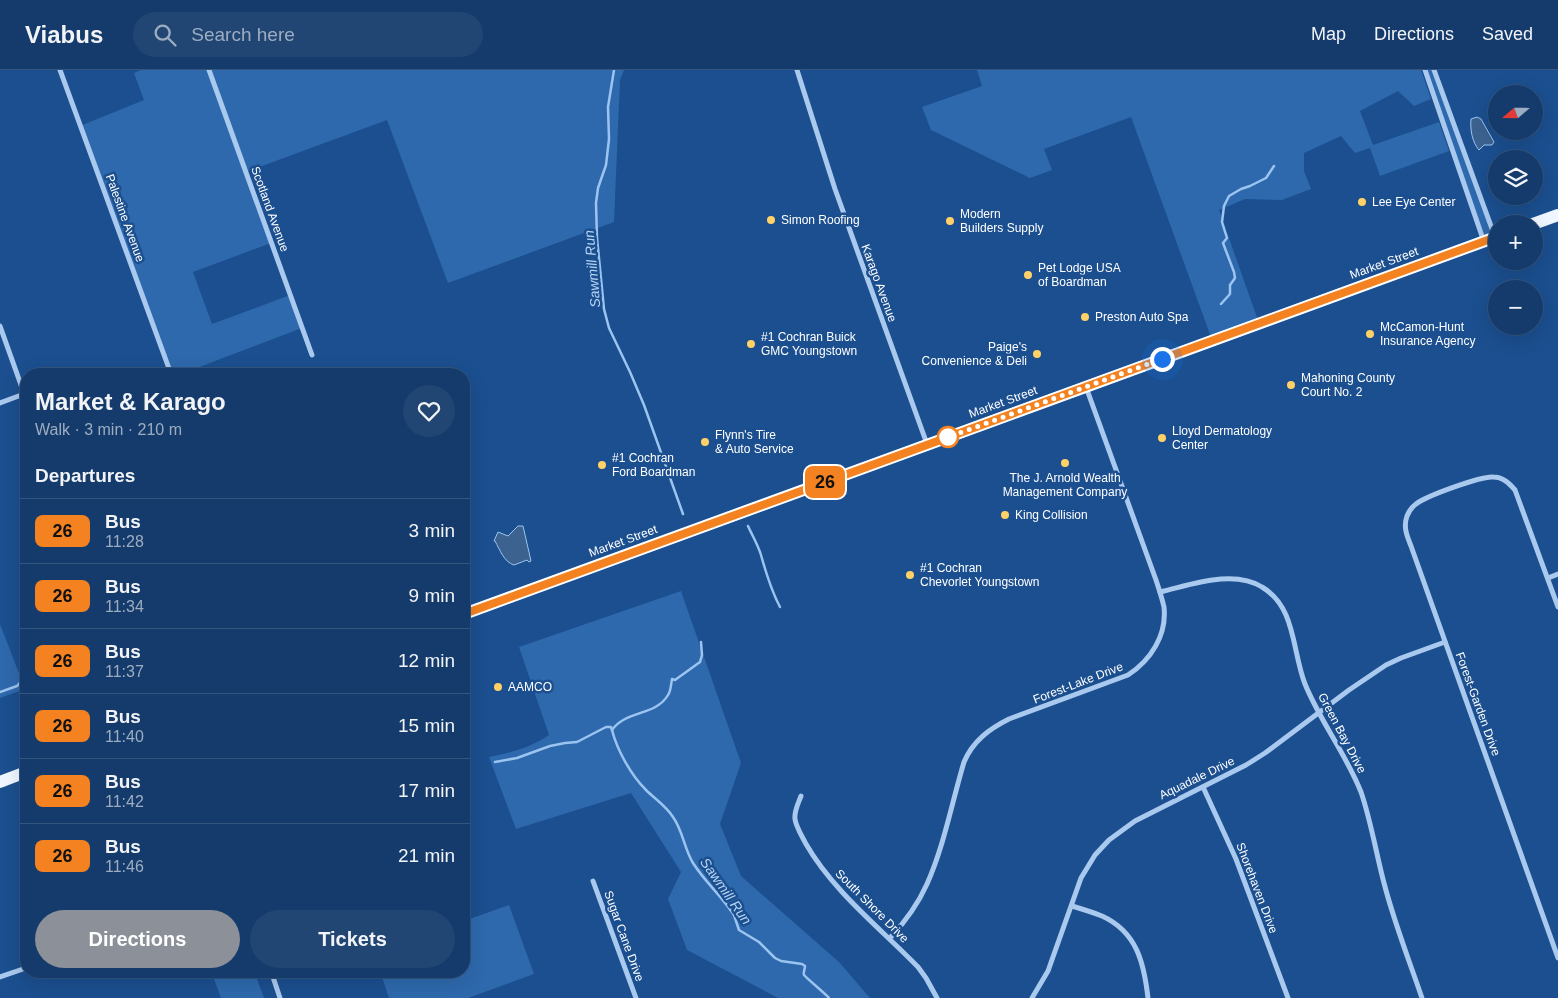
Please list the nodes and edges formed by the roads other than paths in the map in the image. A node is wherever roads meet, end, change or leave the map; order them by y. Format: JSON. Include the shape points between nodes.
{"nodes":[{"id":1,"x":60,"y":70,"type":"edge"},
{"id":2,"x":208,"y":70,"type":"edge"},
{"id":3,"x":797,"y":70,"type":"edge"},
{"id":4,"x":1425,"y":70,"type":"edge"},
{"id":5,"x":1434,"y":70,"type":"edge"},
{"id":6,"x":1440,"y":86,"type":"junction"},
{"id":7,"x":1432,"y":89,"type":"junction"},
{"id":8,"x":1449,"y":112,"type":"junction"},
{"id":9,"x":1441,"y":115,"type":"junction"},
{"id":10,"x":1469,"y":168,"type":"junction"},
{"id":11,"x":1459,"y":171,"type":"junction"},
{"id":12,"x":1558,"y":215,"type":"edge"},
{"id":13,"x":1543,"y":220,"type":"edge"},
{"id":14,"x":1488,"y":227,"type":"edge"},
{"id":15,"x":1488,"y":231,"type":"edge"},
{"id":16,"x":1488,"y":240,"type":"edge"},
{"id":17,"x":0,"y":326,"type":"edge"},
{"id":18,"x":312,"y":354,"type":"dead end"},
{"id":19,"x":168,"y":368,"type":"edge"},
{"id":20,"x":20,"y":383,"type":"edge"},
{"id":21,"x":1086,"y":387,"type":"junction"},
{"id":22,"x":20,"y":398,"type":"edge"},
{"id":23,"x":0,"y":403,"type":"edge"},
{"id":24,"x":927,"y":444,"type":"junction"},
{"id":25,"x":1558,"y":574,"type":"edge"},
{"id":26,"x":1548,"y":578,"type":"junction"},
{"id":27,"x":1160,"y":592,"type":"junction"},
{"id":28,"x":1558,"y":607,"type":"edge"},
{"id":29,"x":470,"y":612,"type":"edge"},
{"id":30,"x":1445,"y":642,"type":"junction"},
{"id":31,"x":1320,"y":712,"type":"junction"},
{"id":32,"x":20,"y":774,"type":"edge"},
{"id":33,"x":0,"y":782,"type":"edge"},
{"id":34,"x":1203,"y":787,"type":"junction"},
{"id":35,"x":801,"y":796,"type":"dead end"},
{"id":36,"x":593,"y":881,"type":"dead end"},
{"id":37,"x":1072,"y":906,"type":"junction"},
{"id":38,"x":890,"y":938,"type":"junction"},
{"id":39,"x":1558,"y":958,"type":"edge"},
{"id":40,"x":20,"y":970,"type":"edge"},
{"id":41,"x":0,"y":977,"type":"edge"},
{"id":42,"x":273,"y":978,"type":"edge"},
{"id":43,"x":280,"y":998,"type":"edge"},
{"id":44,"x":636,"y":998,"type":"edge"},
{"id":45,"x":937,"y":998,"type":"edge"},
{"id":46,"x":1032,"y":998,"type":"edge"},
{"id":47,"x":1148,"y":998,"type":"edge"},
{"id":48,"x":1288,"y":998,"type":"edge"},
{"id":49,"x":1422,"y":998,"type":"edge"}],
"edges":[{"from":1,"to":19,"type":"street","name":"Palestine Avenue"},
{"from":2,"to":18,"type":"street","name":"Scotland Avenue"},
{"from":3,"to":24,"type":"street","name":"Karago Avenue","via":[[835,189]]},
{"from":4,"to":7,"type":"street"},
{"from":5,"to":6,"type":"street"},
{"from":6,"to":7,"type":"street"},
{"from":6,"to":8,"type":"street"},
{"from":7,"to":9,"type":"street"},
{"from":8,"to":9,"type":"street"},
{"from":8,"to":10,"type":"street"},
{"from":9,"to":11,"type":"street"},
{"from":10,"to":11,"type":"street"},
{"from":10,"to":14,"type":"street"},
{"from":11,"to":15,"type":"street"},
{"from":12,"to":13,"type":"main road"},
{"from":16,"to":21,"type":"main road","name":"Market Street"},
{"from":17,"to":20,"type":"street"},
{"from":21,"to":24,"type":"main road","name":"Market Street"},
{"from":21,"to":27,"type":"street","name":"Forest-Lake Drive"},
{"from":22,"to":23,"type":"street"},
{"from":24,"to":29,"type":"main road","name":"Market Street"},
{"from":25,"to":26,"type":"street"},
{"from":26,"to":28,"type":"street"},
{"from":26,"to":30,"type":"street","name":"Forest-Garden Drive","via":[[1515,490],[1501,478],[1490,477],[1422,500],[1408,514],[1406,532]]},
{"from":27,"to":31,"type":"street","name":"Green Bay Drive","via":[[1233,578],[1251,581],[1269,591],[1287,615],[1300,671]]},
{"from":27,"to":38,"type":"street","name":"Forest-Lake Drive","via":[[1163,626],[1152,654],[1138,669],[1009,719],[992,728],[974,745],[964,762],[927,884],[910,914]]},
{"from":30,"to":31,"type":"street","name":"Aquadale Drive","via":[[1386,666]]},
{"from":30,"to":39,"type":"street","name":"Forest-Garden Drive"},
{"from":31,"to":34,"type":"street","name":"Aquadale Drive","via":[[1265,753]]},
{"from":31,"to":49,"type":"street","name":"Green Bay Drive","via":[[1361,793],[1394,918]]},
{"from":32,"to":33,"type":"main road"},
{"from":34,"to":37,"type":"street","name":"Aquadale Drive","via":[[1134,821],[1109,840],[1086,869]]},
{"from":34,"to":48,"type":"street","name":"Shorehaven Drive","via":[[1236,859]]},
{"from":35,"to":38,"type":"street","name":"South Shore Drive","via":[[796,822],[813,856],[836,885]]},
{"from":36,"to":44,"type":"street","name":"Sugar Cane Drive"},
{"from":37,"to":46,"type":"street","name":"Aquadale Drive","via":[[1048,971]]},
{"from":37,"to":47,"type":"street","via":[[1107,919],[1128,936],[1142,962]]},
{"from":38,"to":45,"type":"street","name":"South Shore Drive","via":[[918,967]]},
{"from":40,"to":41,"type":"street"},
{"from":42,"to":43,"type":"street"}]}
